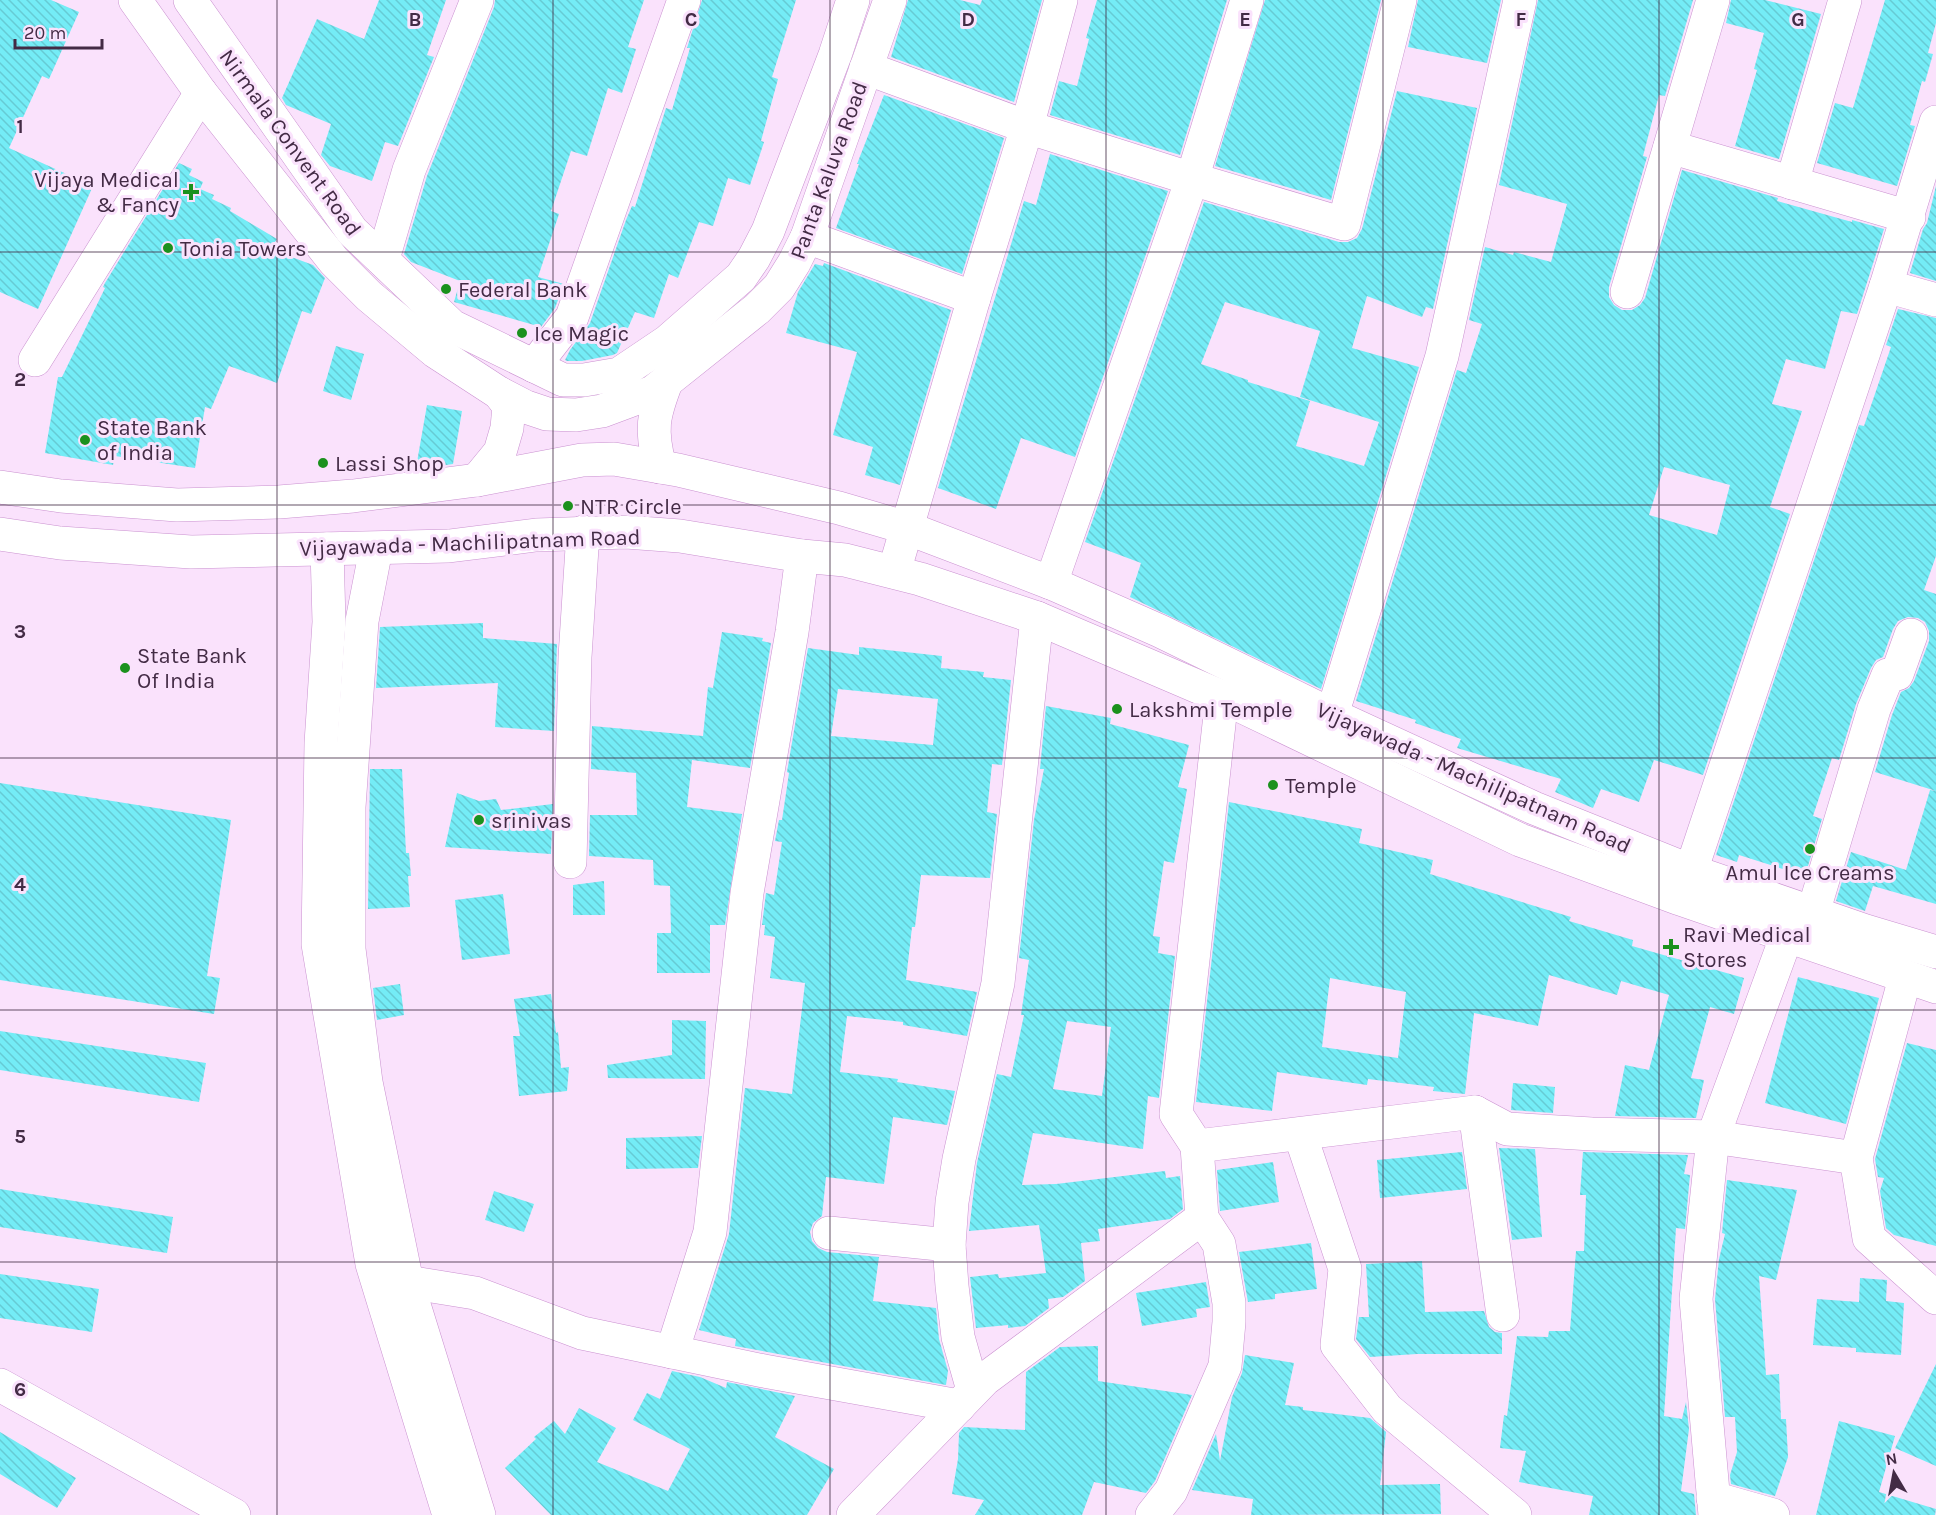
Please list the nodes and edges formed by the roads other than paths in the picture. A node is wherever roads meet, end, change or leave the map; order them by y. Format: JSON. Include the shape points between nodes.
{"nodes":[{"id":1,"x":135,"y":0,"type":"edge"},
{"id":2,"x":190,"y":0,"type":"edge"},
{"id":3,"x":477,"y":0,"type":"edge"},
{"id":4,"x":684,"y":0,"type":"edge"},
{"id":5,"x":853,"y":0,"type":"edge"},
{"id":6,"x":890,"y":0,"type":"edge"},
{"id":7,"x":1061,"y":0,"type":"edge"},
{"id":8,"x":1247,"y":0,"type":"edge"},
{"id":9,"x":1400,"y":0,"type":"edge"},
{"id":10,"x":1520,"y":0,"type":"edge"},
{"id":11,"x":1713,"y":0,"type":"edge"},
{"id":12,"x":1845,"y":0,"type":"edge"},
{"id":13,"x":866,"y":68,"type":"junction"},
{"id":14,"x":201,"y":93,"type":"junction"},
{"id":15,"x":1936,"y":122,"type":"edge"},
{"id":16,"x":1027,"y":127,"type":"junction"},
{"id":17,"x":1670,"y":147,"type":"junction"},
{"id":18,"x":1191,"y":179,"type":"junction"},
{"id":19,"x":1792,"y":183,"type":"junction"},
{"id":20,"x":1909,"y":217,"type":"junction"},
{"id":21,"x":807,"y":237,"type":"junction"},
{"id":22,"x":383,"y":259,"type":"junction"},
{"id":23,"x":1886,"y":286,"type":"junction"},
{"id":24,"x":1627,"y":292,"type":"dead end"},
{"id":25,"x":974,"y":298,"type":"junction"},
{"id":26,"x":1936,"y":300,"type":"edge"},
{"id":27,"x":35,"y":360,"type":"dead end"},
{"id":28,"x":534,"y":366,"type":"junction"},
{"id":29,"x":584,"y":380,"type":"joint"},
{"id":30,"x":667,"y":380,"type":"junction"},
{"id":31,"x":499,"y":393,"type":"junction"},
{"id":32,"x":587,"y":413,"type":"joint"},
{"id":33,"x":660,"y":467,"type":"junction"},
{"id":34,"x":477,"y":480,"type":"junction"},
{"id":35,"x":0,"y":487,"type":"edge"},
{"id":36,"x":907,"y":528,"type":"junction"},
{"id":37,"x":583,"y":532,"type":"junction"},
{"id":38,"x":0,"y":534,"type":"edge"},
{"id":39,"x":327,"y":549,"type":"junction"},
{"id":40,"x":376,"y":549,"type":"junction"},
{"id":41,"x":802,"y":556,"type":"junction"},
{"id":42,"x":894,"y":572,"type":"junction"},
{"id":43,"x":1051,"y":583,"type":"junction"},
{"id":44,"x":1037,"y":618,"type":"junction"},
{"id":45,"x":1911,"y":635,"type":"dead end"},
{"id":46,"x":1222,"y":697,"type":"junction"},
{"id":47,"x":1332,"y":715,"type":"junction"},
{"id":48,"x":570,"y":862,"type":"dead end"},
{"id":49,"x":1691,"y":871,"type":"junction"},
{"id":50,"x":1813,"y":913,"type":"junction"},
{"id":51,"x":1787,"y":935,"type":"junction"},
{"id":52,"x":1936,"y":952,"type":"edge"},
{"id":53,"x":1905,"y":978,"type":"junction"},
{"id":54,"x":1936,"y":987,"type":"edge"},
{"id":55,"x":1475,"y":1112,"type":"junction"},
{"id":56,"x":1300,"y":1134,"type":"junction"},
{"id":57,"x":1713,"y":1137,"type":"junction"},
{"id":58,"x":1197,"y":1146,"type":"junction"},
{"id":59,"x":1856,"y":1158,"type":"junction"},
{"id":60,"x":1202,"y":1218,"type":"junction"},
{"id":61,"x":829,"y":1233,"type":"dead end"},
{"id":62,"x":949,"y":1245,"type":"junction"},
{"id":63,"x":407,"y":1282,"type":"junction"},
{"id":64,"x":1936,"y":1298,"type":"edge"},
{"id":65,"x":1503,"y":1315,"type":"dead end"},
{"id":66,"x":672,"y":1352,"type":"junction"},
{"id":67,"x":0,"y":1385,"type":"edge"},
{"id":68,"x":966,"y":1398,"type":"junction"},
{"id":69,"x":1714,"y":1507,"type":"edge"},
{"id":70,"x":864,"y":1512,"type":"edge"},
{"id":71,"x":234,"y":1515,"type":"edge"},
{"id":72,"x":449,"y":1515,"type":"edge"},
{"id":73,"x":479,"y":1515,"type":"edge"},
{"id":74,"x":1152,"y":1515,"type":"edge"},
{"id":75,"x":1515,"y":1515,"type":"edge"},
{"id":76,"x":1773,"y":1515,"type":"edge"}],
"edges":[{"from":1,"to":14,"type":"main road","name":"Nirmala Convent Road"},
{"from":2,"to":22,"type":"main road","name":"Nirmala Convent Road","via":[[352,231]]},
{"from":3,"to":22,"type":"main road","via":[[409,170]]},
{"from":4,"to":28,"type":"main road","via":[[572,317]]},
{"from":5,"to":29,"type":"main road","name":"Panta Kaluva Road","via":[[768,231],[748,268],[716,301],[641,360],[619,374]]},
{"from":6,"to":13,"type":"main road","name":"Panta Kaluva Road"},
{"from":7,"to":16,"type":"main road"},
{"from":8,"to":18,"type":"main road"},
{"from":9,"to":18,"type":"main road","via":[[1344,224]]},
{"from":10,"to":47,"type":"main road","via":[[1442,356]]},
{"from":11,"to":17,"type":"main road"},
{"from":12,"to":19,"type":"main road"},
{"from":13,"to":16,"type":"main road"},
{"from":13,"to":21,"type":"main road","name":"Panta Kaluva Road"},
{"from":14,"to":27,"type":"main road"},
{"from":14,"to":31,"type":"main road","name":"Nirmala Convent Road","via":[[334,261],[436,352]]},
{"from":15,"to":20,"type":"main road"},
{"from":16,"to":18,"type":"main road"},
{"from":16,"to":25,"type":"main road"},
{"from":17,"to":19,"type":"main road"},
{"from":17,"to":24,"type":"main road"},
{"from":18,"to":43,"type":"main road"},
{"from":19,"to":20,"type":"main road"},
{"from":20,"to":23,"type":"main road"},
{"from":21,"to":25,"type":"main road"},
{"from":21,"to":30,"type":"main road","name":"Panta Kaluva Road","via":[[779,287]]},
{"from":22,"to":28,"type":"main road","name":"Nirmala Convent Road","via":[[452,326]]},
{"from":23,"to":26,"type":"main road"},
{"from":23,"to":49,"type":"main road"},
{"from":25,"to":36,"type":"main road"},
{"from":28,"to":29,"type":"main road","name":"Nirmala Convent Road","via":[[563,380]]},
{"from":30,"to":32,"type":"main road","name":"Panta Kaluva Road","via":[[653,392]]},
{"from":30,"to":33,"type":"main road","via":[[653,427]]},
{"from":31,"to":32,"type":"main road","name":"Nirmala Convent Road","via":[[547,414]]},
{"from":31,"to":34,"type":"main road","via":[[509,406],[507,428],[500,452]]},
{"from":33,"to":34,"type":"main road","name":"Vijayawada - Machilipatnam Road","via":[[614,459],[582,460]]},
{"from":33,"to":36,"type":"main road","name":"Vijayawada - Machilipatnam Road","via":[[839,508]]},
{"from":34,"to":35,"type":"main road","name":"Vijayawada - Machilipatnam Road","via":[[353,496],[177,505]]},
{"from":36,"to":42,"type":"main road"},
{"from":36,"to":43,"type":"main road","name":"Vijayawada - Machilipatnam Road"},
{"from":37,"to":40,"type":"main road","name":"Vijayawada - Machilipatnam Road","via":[[450,546]]},
{"from":37,"to":41,"type":"main road","name":"Vijayawada - Machilipatnam Road","via":[[680,536]]},
{"from":37,"to":48,"type":"main road","via":[[575,657]]},
{"from":38,"to":39,"type":"main road","name":"Vijayawada - Machilipatnam Road","via":[[60,543],[191,552]]},
{"from":39,"to":40,"type":"main road","name":"Vijayawada - Machilipatnam Road"},
{"from":39,"to":72,"type":"main road","via":[[329,622],[321,743],[318,944],[372,1264]]},
{"from":40,"to":63,"type":"main road","via":[[362,621],[349,807],[349,949],[366,1082]]},
{"from":41,"to":42,"type":"main road","name":"Vijayawada - Machilipatnam Road","via":[[846,560]]},
{"from":41,"to":66,"type":"main road","via":[[747,893],[710,1232]]},
{"from":42,"to":44,"type":"main road","name":"Vijayawada - Machilipatnam Road"},
{"from":43,"to":47,"type":"main road","name":"Vijayawada - Machilipatnam Road"},
{"from":44,"to":46,"type":"main road","name":"Vijayawada - Machilipatnam Road"},
{"from":44,"to":62,"type":"main road","via":[[998,983],[958,1159]]},
{"from":45,"to":50,"type":"main road","via":[[1897,674],[1888,675],[1874,710]]},
{"from":46,"to":51,"type":"main road","name":"Vijayawada - Machilipatnam Road","via":[[1520,840]]},
{"from":46,"to":58,"type":"main road","via":[[1176,1114]]},
{"from":47,"to":49,"type":"main road","name":"Vijayawada - Machilipatnam Road","via":[[1534,808]]},
{"from":49,"to":50,"type":"main road","name":"Vijayawada - Machilipatnam Road"},
{"from":50,"to":52,"type":"main road","name":"Vijayawada - Machilipatnam Road"},
{"from":51,"to":53,"type":"main road","name":"Vijayawada - Machilipatnam Road"},
{"from":51,"to":57,"type":"main road"},
{"from":53,"to":54,"type":"main road","name":"Vijayawada - Machilipatnam Road"},
{"from":53,"to":59,"type":"main road"},
{"from":55,"to":56,"type":"main road"},
{"from":55,"to":57,"type":"main road","via":[[1507,1129]]},
{"from":55,"to":65,"type":"main road"},
{"from":56,"to":58,"type":"main road"},
{"from":56,"to":75,"type":"main road","via":[[1345,1269],[1337,1345],[1387,1409]]},
{"from":57,"to":59,"type":"main road"},
{"from":57,"to":69,"type":"main road","via":[[1696,1299]]},
{"from":58,"to":60,"type":"main road"},
{"from":59,"to":64,"type":"main road","via":[[1869,1238]]},
{"from":60,"to":68,"type":"main road"},
{"from":60,"to":74,"type":"main road","via":[[1219,1244],[1229,1303],[1225,1366],[1171,1491]]},
{"from":61,"to":62,"type":"main road"},
{"from":62,"to":68,"type":"main road"},
{"from":63,"to":66,"type":"main road","via":[[475,1293],[582,1333]]},
{"from":63,"to":73,"type":"main road"},
{"from":66,"to":68,"type":"main road","via":[[764,1371]]},
{"from":67,"to":71,"type":"main road"},
{"from":68,"to":70,"type":"main road"},
{"from":69,"to":76,"type":"main road"}]}
